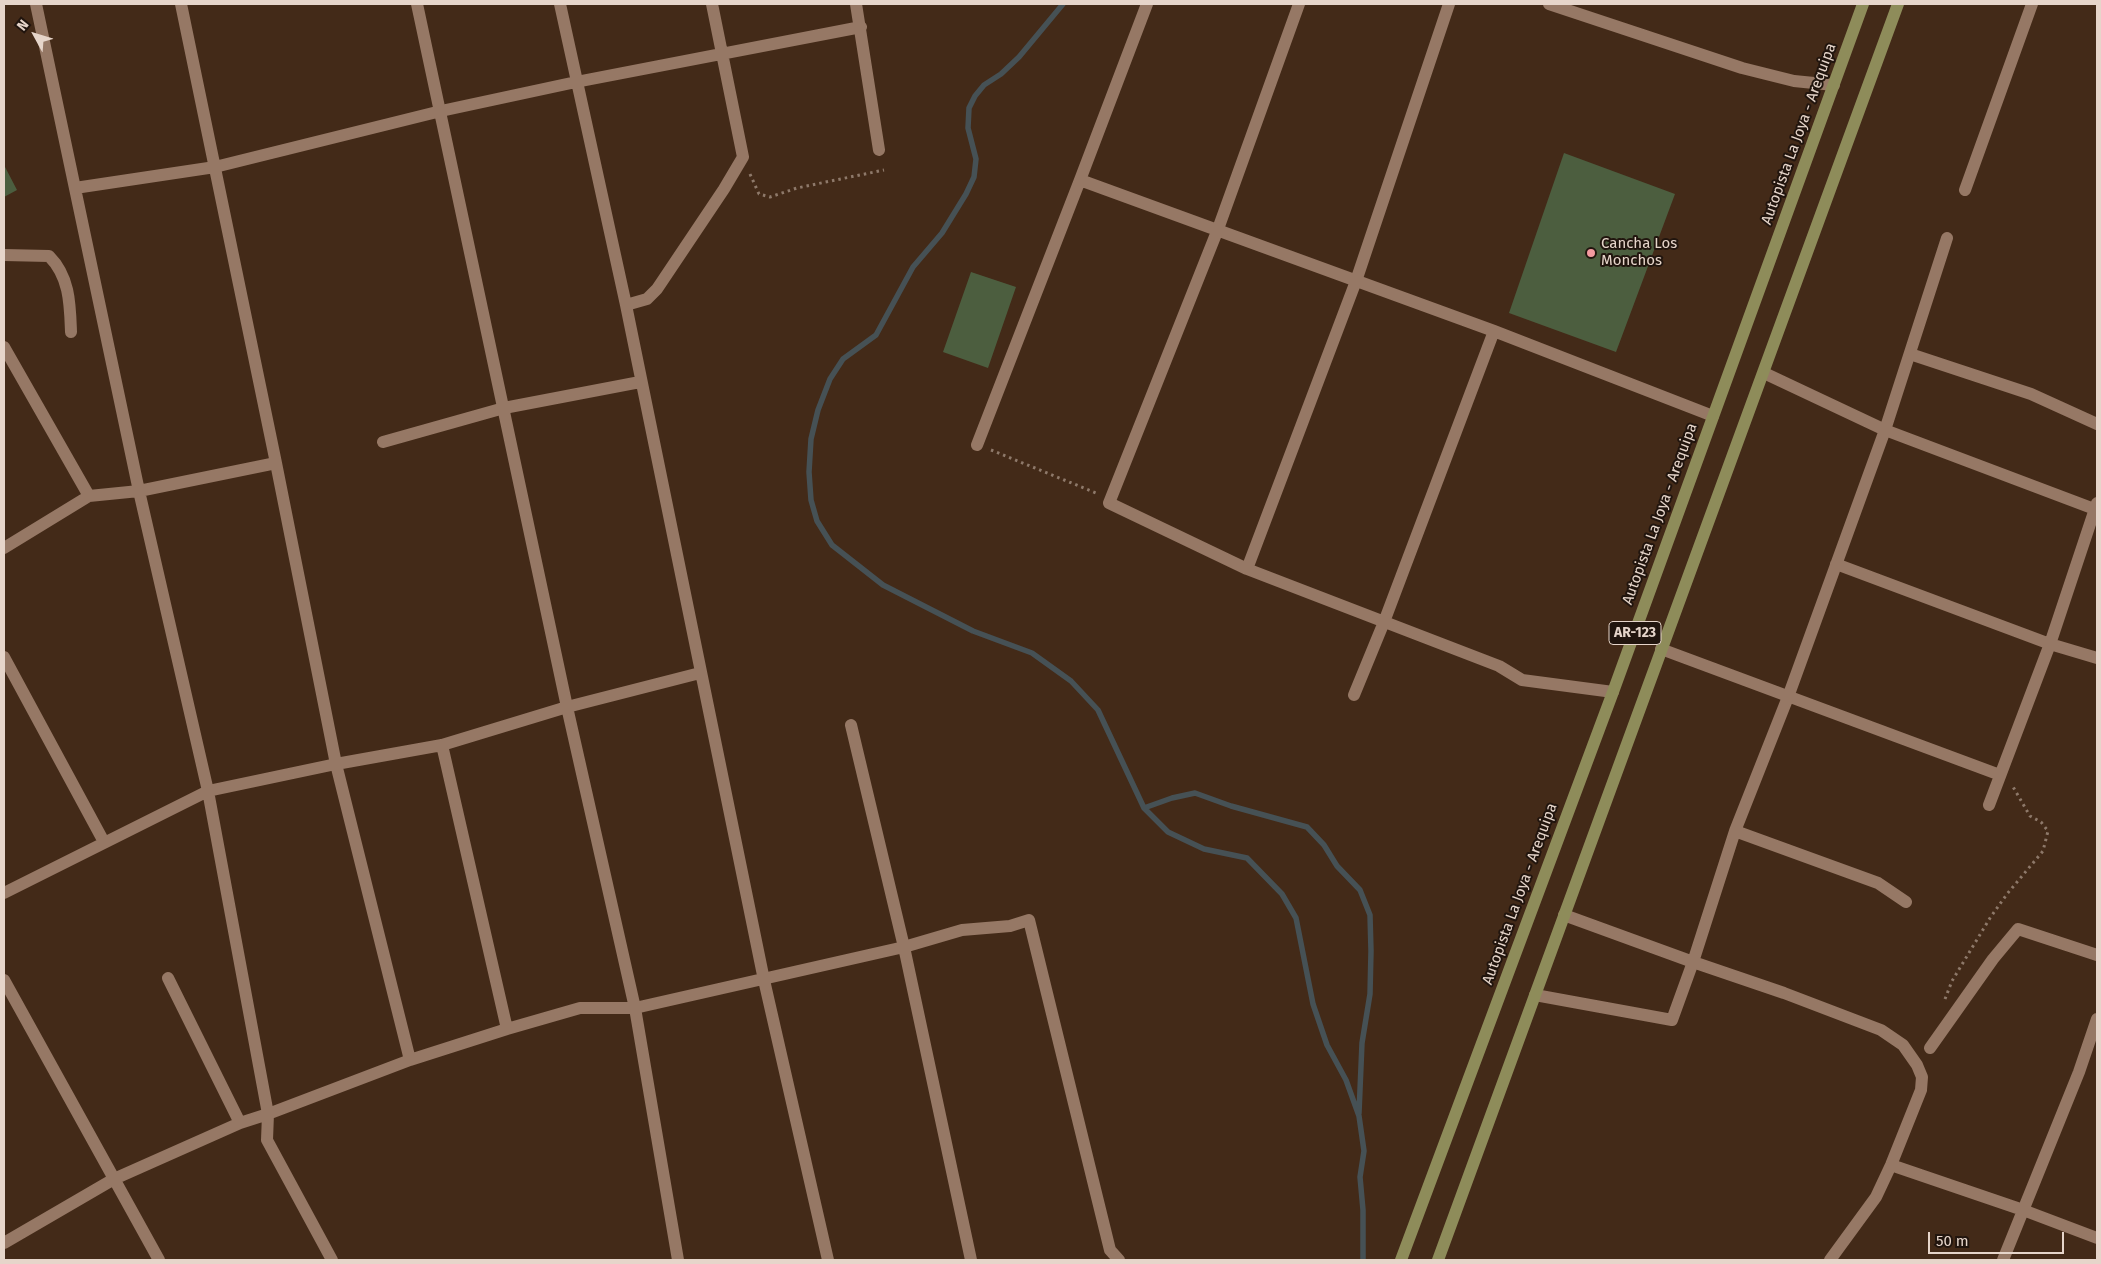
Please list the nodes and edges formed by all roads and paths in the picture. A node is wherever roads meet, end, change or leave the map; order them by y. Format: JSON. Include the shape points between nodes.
{"nodes":[{"id":1,"x":36,"y":4,"type":"edge"},
{"id":2,"x":181,"y":4,"type":"edge"},
{"id":3,"x":418,"y":4,"type":"edge"},
{"id":4,"x":560,"y":4,"type":"edge"},
{"id":5,"x":712,"y":4,"type":"edge"},
{"id":6,"x":856,"y":4,"type":"edge"},
{"id":7,"x":1147,"y":4,"type":"edge"},
{"id":8,"x":1299,"y":4,"type":"edge"},
{"id":9,"x":1449,"y":4,"type":"edge"},
{"id":10,"x":1549,"y":4,"type":"edge"},
{"id":11,"x":1863,"y":4,"type":"edge"},
{"id":12,"x":1898,"y":4,"type":"edge"},
{"id":13,"x":2032,"y":4,"type":"edge"},
{"id":14,"x":861,"y":27,"type":"junction"},
{"id":15,"x":722,"y":55,"type":"junction"},
{"id":16,"x":576,"y":82,"type":"junction"},
{"id":17,"x":1834,"y":86,"type":"junction"},
{"id":18,"x":442,"y":111,"type":"junction"},
{"id":19,"x":879,"y":150,"type":"dead end"},
{"id":20,"x":742,"y":157,"type":"junction"},
{"id":21,"x":215,"y":167,"type":"junction"},
{"id":22,"x":884,"y":170,"type":"dead end"},
{"id":23,"x":1080,"y":180,"type":"junction"},
{"id":24,"x":75,"y":188,"type":"junction"},
{"id":25,"x":1965,"y":190,"type":"dead end"},
{"id":26,"x":1218,"y":229,"type":"junction"},
{"id":27,"x":1947,"y":238,"type":"dead end"},
{"id":28,"x":4,"y":255,"type":"edge"},
{"id":29,"x":1356,"y":281,"type":"junction"},
{"id":30,"x":626,"y":306,"type":"junction"},
{"id":31,"x":1494,"y":331,"type":"junction"},
{"id":32,"x":71,"y":332,"type":"dead end"},
{"id":33,"x":4,"y":347,"type":"edge"},
{"id":34,"x":1910,"y":354,"type":"junction"},
{"id":35,"x":1764,"y":373,"type":"junction"},
{"id":36,"x":640,"y":382,"type":"junction"},
{"id":37,"x":504,"y":408,"type":"junction"},
{"id":38,"x":1713,"y":416,"type":"junction"},
{"id":39,"x":2097,"y":424,"type":"edge"},
{"id":40,"x":1885,"y":430,"type":"junction"},
{"id":41,"x":383,"y":442,"type":"dead end"},
{"id":42,"x":977,"y":445,"type":"joint"},
{"id":43,"x":276,"y":462,"type":"junction"},
{"id":44,"x":139,"y":490,"type":"junction"},
{"id":45,"x":89,"y":496,"type":"junction"},
{"id":46,"x":1109,"y":503,"type":"junction"},
{"id":47,"x":2096,"y":508,"type":"edge"},
{"id":48,"x":4,"y":548,"type":"edge"},
{"id":49,"x":1836,"y":564,"type":"junction"},
{"id":50,"x":1247,"y":569,"type":"junction"},
{"id":51,"x":1384,"y":622,"type":"junction"},
{"id":52,"x":2050,"y":644,"type":"junction"},
{"id":53,"x":1661,"y":649,"type":"junction"},
{"id":54,"x":4,"y":657,"type":"edge"},
{"id":55,"x":2097,"y":658,"type":"edge"},
{"id":56,"x":700,"y":673,"type":"junction"},
{"id":57,"x":1613,"y":692,"type":"junction"},
{"id":58,"x":1354,"y":695,"type":"dead end"},
{"id":59,"x":1788,"y":697,"type":"junction"},
{"id":60,"x":567,"y":707,"type":"junction"},
{"id":61,"x":851,"y":726,"type":"dead end"},
{"id":62,"x":442,"y":745,"type":"junction"},
{"id":63,"x":336,"y":764,"type":"junction"},
{"id":64,"x":2000,"y":775,"type":"junction"},
{"id":65,"x":208,"y":790,"type":"junction"},
{"id":66,"x":1989,"y":805,"type":"dead end"},
{"id":67,"x":1735,"y":831,"type":"junction"},
{"id":68,"x":104,"y":842,"type":"junction"},
{"id":69,"x":4,"y":893,"type":"edge"},
{"id":70,"x":1906,"y":902,"type":"dead end"},
{"id":71,"x":1564,"y":915,"type":"junction"},
{"id":72,"x":904,"y":947,"type":"junction"},
{"id":73,"x":2097,"y":955,"type":"edge"},
{"id":74,"x":1693,"y":962,"type":"junction"},
{"id":75,"x":168,"y":978,"type":"dead end"},
{"id":76,"x":4,"y":980,"type":"edge"},
{"id":77,"x":764,"y":980,"type":"junction"},
{"id":78,"x":1535,"y":995,"type":"junction"},
{"id":79,"x":1943,"y":1004,"type":"dead end"},
{"id":80,"x":635,"y":1008,"type":"junction"},
{"id":81,"x":2097,"y":1019,"type":"edge"},
{"id":82,"x":506,"y":1029,"type":"junction"},
{"id":83,"x":1930,"y":1048,"type":"dead end"},
{"id":84,"x":410,"y":1060,"type":"junction"},
{"id":85,"x":268,"y":1114,"type":"junction"},
{"id":86,"x":240,"y":1123,"type":"junction"},
{"id":87,"x":1891,"y":1166,"type":"junction"},
{"id":88,"x":114,"y":1179,"type":"junction"},
{"id":89,"x":2023,"y":1210,"type":"junction"},
{"id":90,"x":2097,"y":1238,"type":"edge"},
{"id":91,"x":4,"y":1243,"type":"edge"},
{"id":92,"x":159,"y":1260,"type":"edge"},
{"id":93,"x":332,"y":1260,"type":"edge"},
{"id":94,"x":678,"y":1260,"type":"edge"},
{"id":95,"x":828,"y":1260,"type":"edge"},
{"id":96,"x":971,"y":1260,"type":"edge"},
{"id":97,"x":1119,"y":1260,"type":"edge"},
{"id":98,"x":1401,"y":1260,"type":"edge"},
{"id":99,"x":1438,"y":1260,"type":"edge"},
{"id":100,"x":1830,"y":1260,"type":"edge"},
{"id":101,"x":2003,"y":1260,"type":"edge"}],
"edges":[{"from":1,"to":24,"type":"street"},
{"from":2,"to":21,"type":"street"},
{"from":3,"to":18,"type":"street"},
{"from":4,"to":16,"type":"street"},
{"from":5,"to":15,"type":"street"},
{"from":6,"to":14,"type":"street"},
{"from":7,"to":23,"type":"street"},
{"from":8,"to":26,"type":"street"},
{"from":9,"to":29,"type":"street"},
{"from":10,"to":17,"type":"street","via":[[1742,68],[1794,81]]},
{"from":11,"to":17,"type":"main road","name":"Autopista La Joya - Arequipa","number":"AR-123"},
{"from":12,"to":35,"type":"main road","number":"AR-123"},
{"from":13,"to":25,"type":"street"},
{"from":14,"to":15,"type":"street"},
{"from":14,"to":19,"type":"street"},
{"from":15,"to":16,"type":"street"},
{"from":15,"to":20,"type":"street"},
{"from":16,"to":18,"type":"street"},
{"from":16,"to":30,"type":"street"},
{"from":17,"to":38,"type":"main road","name":"Autopista La Joya - Arequipa","number":"AR-123"},
{"from":18,"to":21,"type":"street"},
{"from":18,"to":37,"type":"street"},
{"from":20,"to":22,"type":"path","via":[[759,194],[770,197],[797,188]]},
{"from":20,"to":30,"type":"street","via":[[658,289],[647,299]]},
{"from":21,"to":24,"type":"street"},
{"from":21,"to":43,"type":"street"},
{"from":23,"to":26,"type":"street"},
{"from":23,"to":42,"type":"street"},
{"from":24,"to":44,"type":"street"},
{"from":26,"to":29,"type":"street"},
{"from":26,"to":46,"type":"street"},
{"from":27,"to":34,"type":"street"},
{"from":28,"to":32,"type":"street","via":[[49,256],[58,265],[70,303]]},
{"from":29,"to":31,"type":"street"},
{"from":29,"to":50,"type":"street"},
{"from":30,"to":36,"type":"street"},
{"from":31,"to":38,"type":"street"},
{"from":31,"to":51,"type":"street"},
{"from":33,"to":45,"type":"street"},
{"from":34,"to":39,"type":"street","via":[[2031,394]]},
{"from":34,"to":40,"type":"street"},
{"from":35,"to":40,"type":"street"},
{"from":35,"to":53,"type":"main road","number":"AR-123"},
{"from":36,"to":37,"type":"street"},
{"from":36,"to":56,"type":"street"},
{"from":37,"to":41,"type":"street"},
{"from":37,"to":60,"type":"street"},
{"from":38,"to":57,"type":"main road","name":"Autopista La Joya - Arequipa","number":"AR-123"},
{"from":40,"to":47,"type":"street"},
{"from":40,"to":49,"type":"street"},
{"from":42,"to":46,"type":"path","via":[[1094,492]]},
{"from":43,"to":44,"type":"street"},
{"from":43,"to":63,"type":"street"},
{"from":44,"to":45,"type":"street"},
{"from":44,"to":65,"type":"street"},
{"from":45,"to":48,"type":"street"},
{"from":46,"to":50,"type":"street"},
{"from":47,"to":52,"type":"street"},
{"from":49,"to":52,"type":"street"},
{"from":49,"to":59,"type":"street"},
{"from":50,"to":51,"type":"street"},
{"from":51,"to":57,"type":"street","via":[[1498,666],[1522,680]]},
{"from":51,"to":58,"type":"street"},
{"from":52,"to":55,"type":"street"},
{"from":52,"to":64,"type":"street"},
{"from":53,"to":59,"type":"street"},
{"from":53,"to":71,"type":"main road","number":"AR-123"},
{"from":54,"to":68,"type":"street"},
{"from":56,"to":60,"type":"street"},
{"from":56,"to":77,"type":"street"},
{"from":57,"to":98,"type":"main road","name":"Autopista La Joya - Arequipa","number":"AR-123"},
{"from":59,"to":64,"type":"street"},
{"from":59,"to":67,"type":"street"},
{"from":60,"to":62,"type":"street"},
{"from":60,"to":80,"type":"street"},
{"from":61,"to":72,"type":"street"},
{"from":62,"to":63,"type":"street"},
{"from":62,"to":82,"type":"street"},
{"from":63,"to":65,"type":"street"},
{"from":63,"to":84,"type":"street"},
{"from":64,"to":66,"type":"street"},
{"from":64,"to":79,"type":"path","via":[[2013,785],[2030,816],[2042,822],[2048,831],[2043,851],[1990,918],[1952,981]]},
{"from":65,"to":68,"type":"street"},
{"from":65,"to":85,"type":"street"},
{"from":67,"to":70,"type":"street","via":[[1878,883]]},
{"from":67,"to":74,"type":"street"},
{"from":68,"to":69,"type":"street"},
{"from":71,"to":74,"type":"street"},
{"from":71,"to":78,"type":"main road","number":"AR-123"},
{"from":72,"to":77,"type":"street"},
{"from":72,"to":96,"type":"street"},
{"from":72,"to":97,"type":"street","via":[[962,930],[1010,926],[1029,920],[1110,1250]]},
{"from":73,"to":83,"type":"street","via":[[2018,929]]},
{"from":74,"to":78,"type":"street","via":[[1672,1020]]},
{"from":74,"to":87,"type":"street","via":[[1881,1030],[1903,1045],[1922,1077],[1921,1090]]},
{"from":75,"to":86,"type":"street"},
{"from":76,"to":88,"type":"street"},
{"from":77,"to":80,"type":"street"},
{"from":77,"to":95,"type":"street"},
{"from":78,"to":99,"type":"main road","number":"AR-123"},
{"from":80,"to":82,"type":"street","via":[[580,1008]]},
{"from":80,"to":94,"type":"street"},
{"from":81,"to":89,"type":"street"},
{"from":82,"to":84,"type":"street"},
{"from":84,"to":85,"type":"street"},
{"from":85,"to":86,"type":"street"},
{"from":85,"to":93,"type":"street","via":[[267,1140]]},
{"from":86,"to":88,"type":"street"},
{"from":87,"to":89,"type":"street"},
{"from":87,"to":100,"type":"street","via":[[1876,1197]]},
{"from":88,"to":91,"type":"street"},
{"from":88,"to":92,"type":"street"},
{"from":89,"to":90,"type":"street"},
{"from":89,"to":101,"type":"street"}]}
